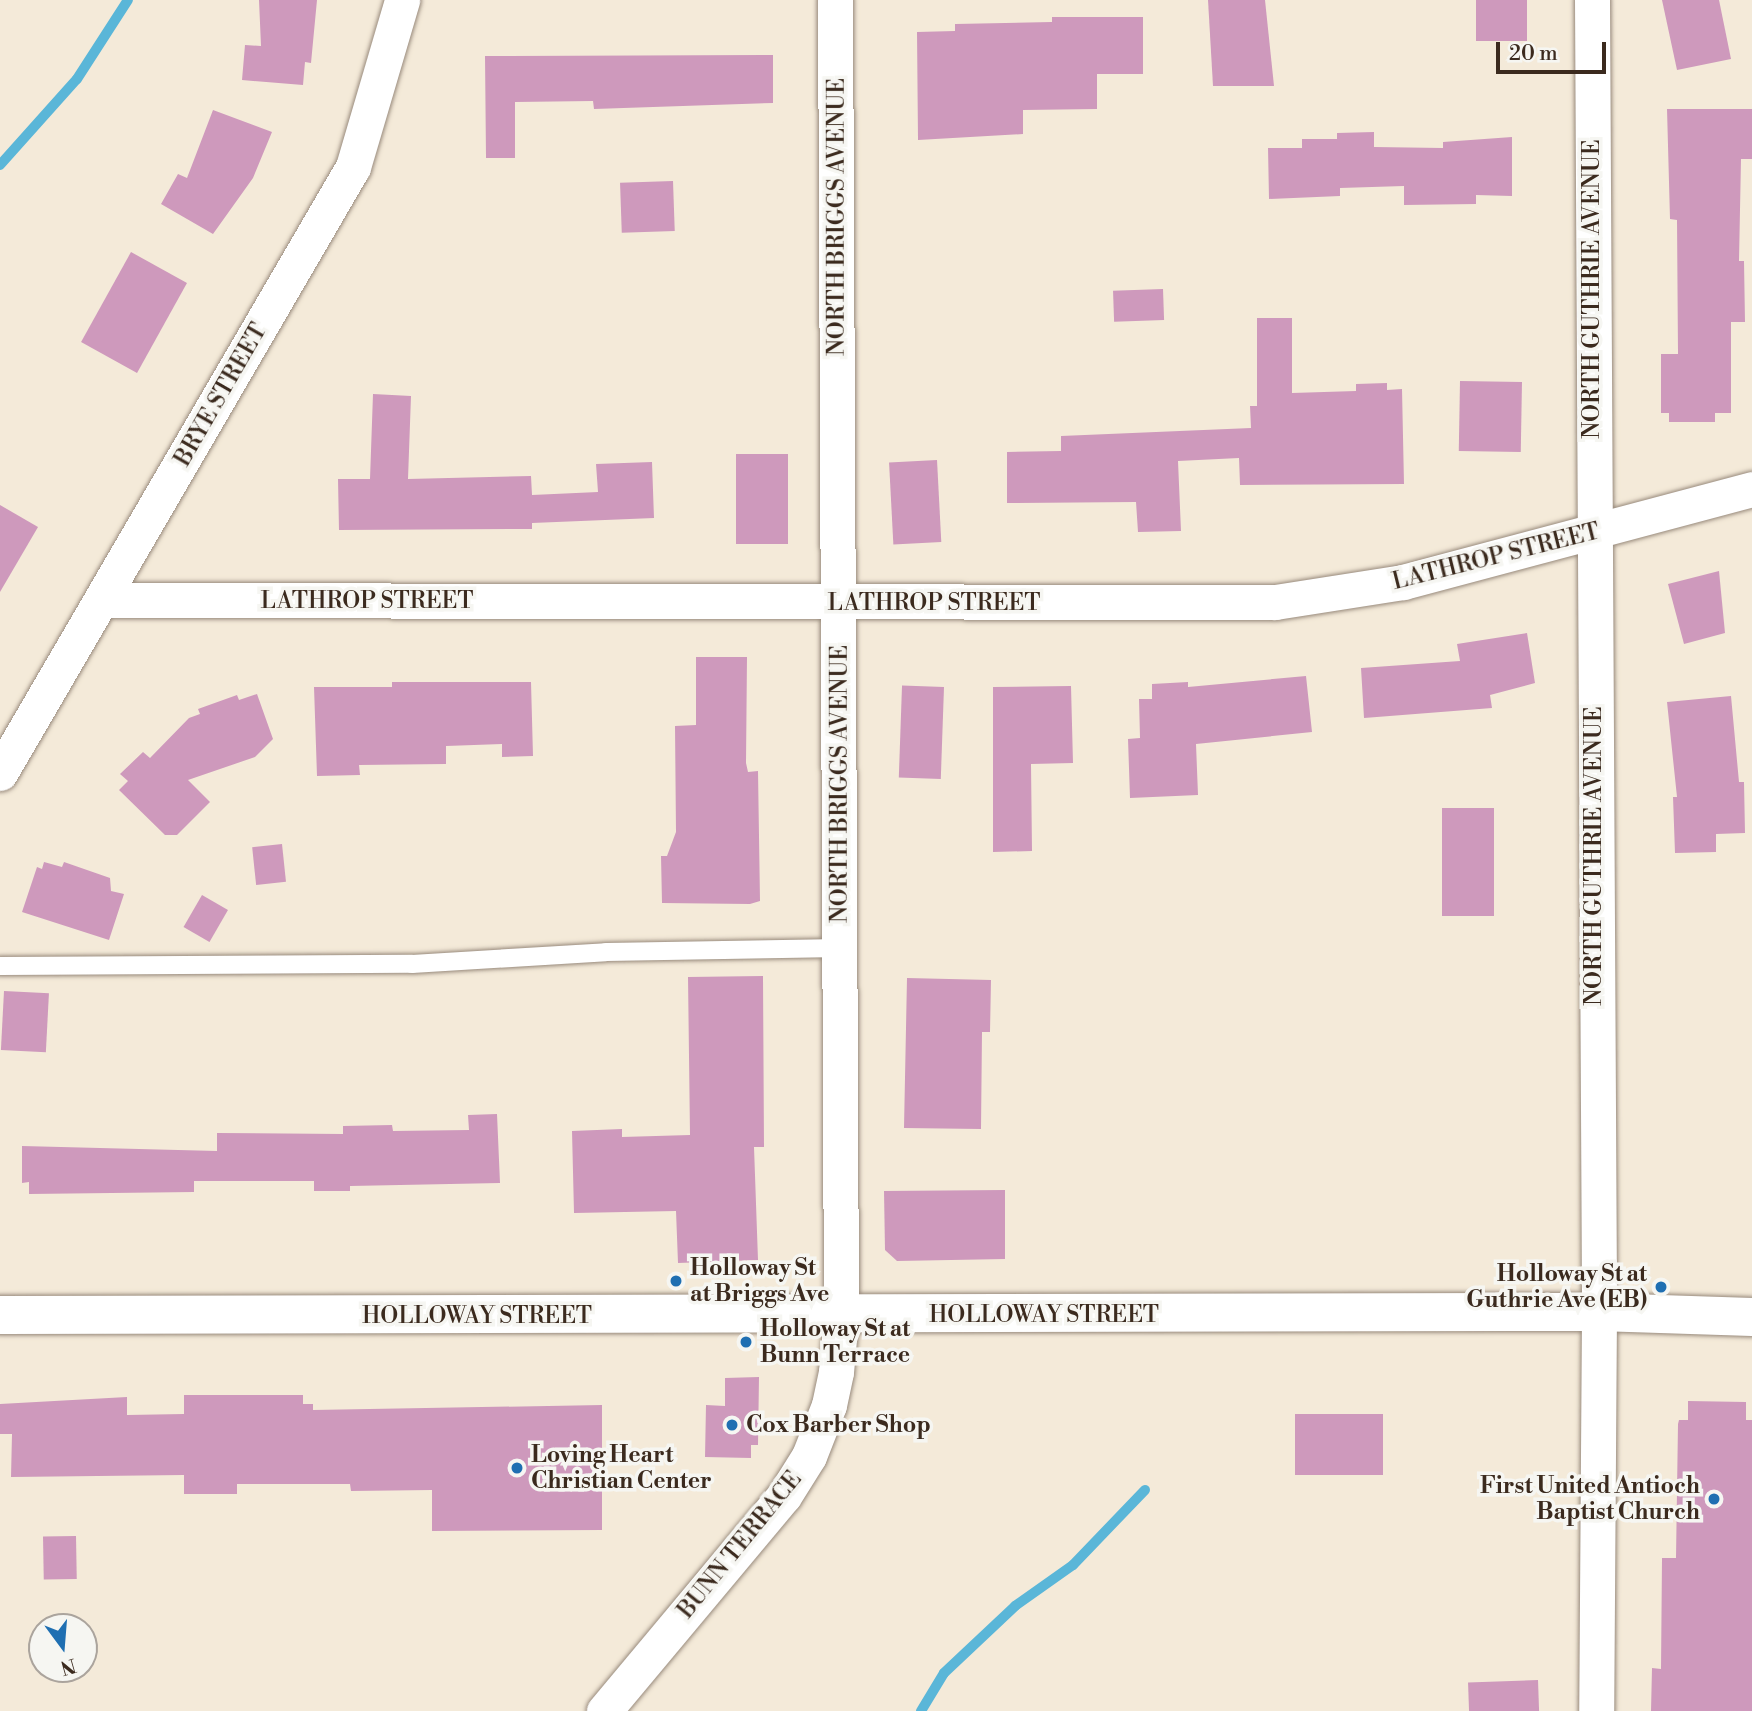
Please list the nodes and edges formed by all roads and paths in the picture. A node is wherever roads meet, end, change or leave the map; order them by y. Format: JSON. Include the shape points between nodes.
{"nodes":[{"id":1,"x":402,"y":0,"type":"edge"},
{"id":2,"x":835,"y":0,"type":"edge"},
{"id":3,"x":1592,"y":0,"type":"edge"},
{"id":4,"x":1752,"y":489,"type":"edge"},
{"id":5,"x":1592,"y":532,"type":"junction"},
{"id":6,"x":103,"y":600,"type":"junction"},
{"id":7,"x":840,"y":602,"type":"junction"},
{"id":8,"x":0,"y":773,"type":"edge"},
{"id":9,"x":841,"y":948,"type":"junction"},
{"id":10,"x":0,"y":966,"type":"edge"},
{"id":11,"x":1599,"y":1312,"type":"junction"},
{"id":12,"x":0,"y":1315,"type":"edge"},
{"id":13,"x":841,"y":1317,"type":"junction"},
{"id":14,"x":1752,"y":1317,"type":"edge"},
{"id":15,"x":604,"y":1711,"type":"edge"},
{"id":16,"x":1596,"y":1711,"type":"edge"}],
"edges":[{"from":1,"to":6,"type":"street","name":"BRYE STREET","via":[[353,167]]},
{"from":2,"to":7,"type":"street","name":"NORTH BRIGGS AVENUE"},
{"from":3,"to":5,"type":"street","name":"NORTH GUTHRIE AVENUE"},
{"from":4,"to":5,"type":"street","name":"LATHROP STREET"},
{"from":5,"to":7,"type":"street","name":"LATHROP STREET","via":[[1403,582],[1275,602]]},
{"from":5,"to":11,"type":"street","name":"NORTH GUTHRIE AVENUE"},
{"from":6,"to":7,"type":"street","name":"LATHROP STREET"},
{"from":6,"to":8,"type":"street","name":"BRYE STREET"},
{"from":7,"to":9,"type":"street","name":"NORTH BRIGGS AVENUE"},
{"from":9,"to":10,"type":"lane","via":[[606,952],[412,964]]},
{"from":9,"to":13,"type":"street","name":"NORTH BRIGGS AVENUE"},
{"from":11,"to":13,"type":"main road","name":"HOLLOWAY STREET"},
{"from":11,"to":14,"type":"main road","name":"HOLLOWAY STREET"},
{"from":11,"to":16,"type":"street","name":"NORTH GUTHRIE AVENUE"},
{"from":12,"to":13,"type":"main road","name":"HOLLOWAY STREET"},
{"from":13,"to":15,"type":"street","name":"BUNN TERRACE","via":[[829,1405],[809,1456],[784,1496]]}]}
